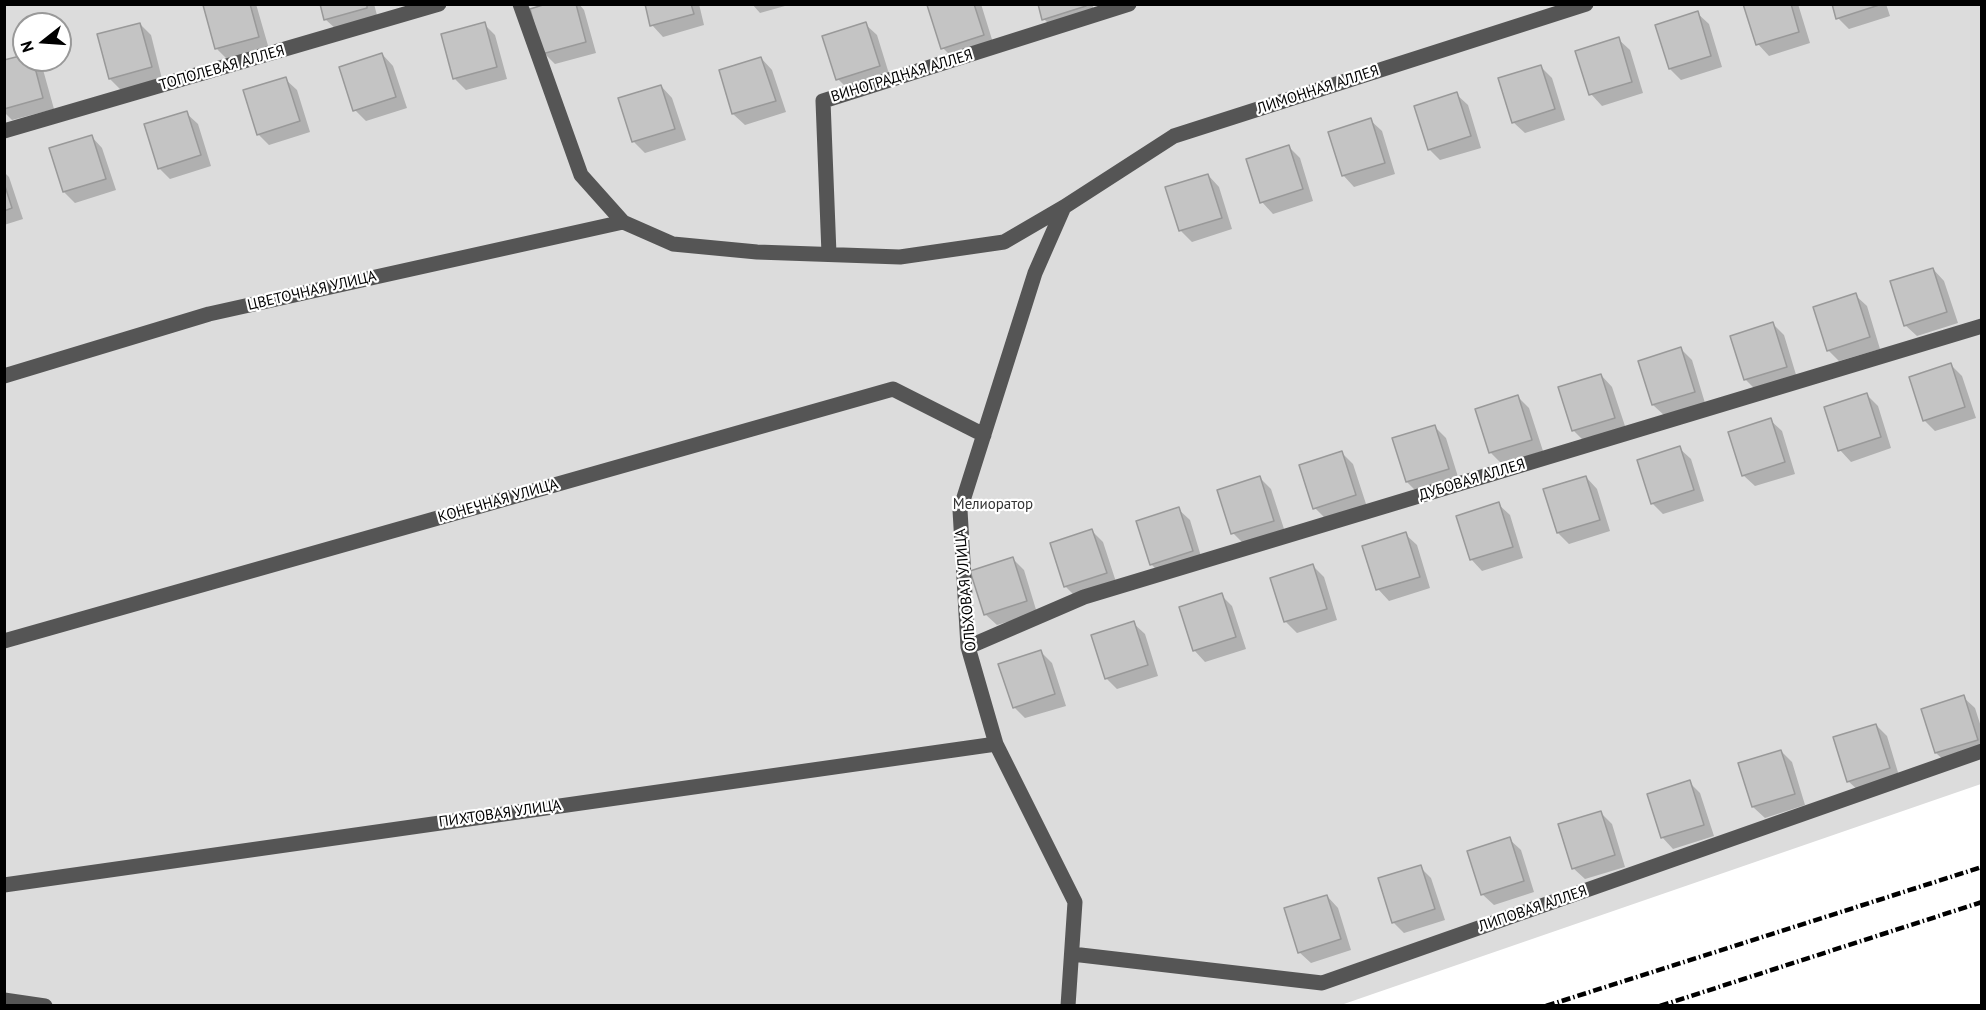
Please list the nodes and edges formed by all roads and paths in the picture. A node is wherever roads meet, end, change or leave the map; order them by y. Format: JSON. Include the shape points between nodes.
{"nodes":[{"id":1,"x":439,"y":4,"type":"edge"},
{"id":2,"x":520,"y":4,"type":"edge"},
{"id":3,"x":1129,"y":4,"type":"edge"},
{"id":4,"x":1586,"y":4,"type":"edge"},
{"id":5,"x":4,"y":131,"type":"edge"},
{"id":6,"x":1065,"y":207,"type":"junction"},
{"id":7,"x":623,"y":222,"type":"junction"},
{"id":8,"x":828,"y":254,"type":"junction"},
{"id":9,"x":1982,"y":326,"type":"edge"},
{"id":10,"x":4,"y":376,"type":"edge"},
{"id":11,"x":984,"y":435,"type":"junction"},
{"id":12,"x":4,"y":641,"type":"edge"},
{"id":13,"x":968,"y":647,"type":"junction"},
{"id":14,"x":996,"y":744,"type":"junction"},
{"id":15,"x":1982,"y":751,"type":"edge"},
{"id":16,"x":4,"y":885,"type":"edge"},
{"id":17,"x":1072,"y":954,"type":"junction"},
{"id":18,"x":4,"y":1000,"type":"edge"},
{"id":19,"x":45,"y":1005,"type":"edge"},
{"id":20,"x":1068,"y":1005,"type":"edge"}],
"edges":[{"from":1,"to":5,"type":"street","name":"ТОПОЛЕВАЯ АЛЛЕЯ"},
{"from":2,"to":7,"type":"street","via":[[581,175]]},
{"from":3,"to":8,"type":"street","name":"ВИНОГРАДНАЯ АЛЛЕЯ","via":[[823,101]]},
{"from":4,"to":6,"type":"street","name":"ЛИМОННАЯ АЛЛЕЯ","via":[[1174,136]]},
{"from":6,"to":8,"type":"street","name":"ЛИМОННАЯ АЛЛЕЯ","via":[[1004,242],[900,257]]},
{"from":6,"to":11,"type":"street","name":"ОЛЬХОВАЯ УЛИЦА","via":[[1035,273]]},
{"from":7,"to":8,"type":"street","name":"ЛИМОННАЯ АЛЛЕЯ","via":[[673,244]]},
{"from":7,"to":10,"type":"street","name":"ЦВЕТОЧНАЯ УЛИЦА","via":[[209,314]]},
{"from":9,"to":13,"type":"street","name":"ДУБОВАЯ АЛЛЕЯ","via":[[1084,597]]},
{"from":11,"to":12,"type":"street","name":"КОНЕЧНАЯ УЛИЦА","via":[[893,389]]},
{"from":11,"to":13,"type":"street","name":"ОЛЬХОВАЯ УЛИЦА","via":[[960,510]]},
{"from":13,"to":14,"type":"street","name":"ОЛЬХОВАЯ УЛИЦА"},
{"from":14,"to":16,"type":"street","name":"ПИХТОВАЯ УЛИЦА"},
{"from":14,"to":17,"type":"street","name":"ОЛЬХОВАЯ УЛИЦА","via":[[1075,902]]},
{"from":15,"to":17,"type":"street","name":"ЛИПОВАЯ АЛЛЕЯ","via":[[1322,983]]},
{"from":17,"to":20,"type":"street","name":"ОЛЬХОВАЯ УЛИЦА"},
{"from":18,"to":19,"type":"street"}]}
